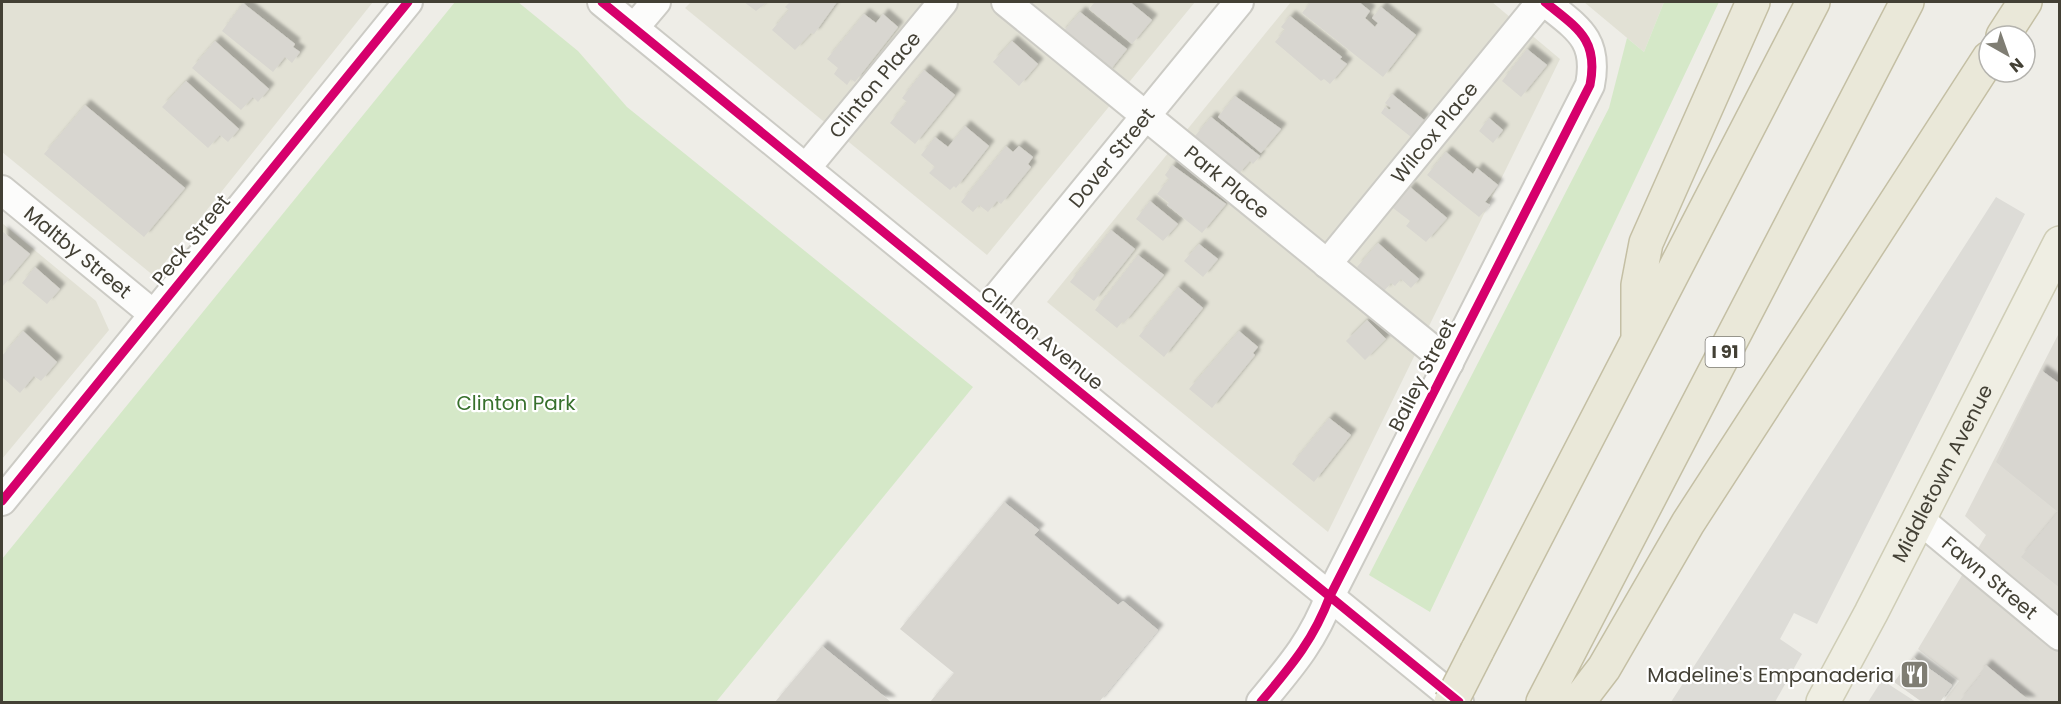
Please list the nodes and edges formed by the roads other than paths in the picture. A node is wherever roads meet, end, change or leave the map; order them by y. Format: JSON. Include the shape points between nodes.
{"nodes":[{"id":1,"x":408,"y":2,"type":"edge"},
{"id":2,"x":602,"y":2,"type":"edge"},
{"id":3,"x":656,"y":2,"type":"edge"},
{"id":4,"x":943,"y":2,"type":"edge"},
{"id":5,"x":1006,"y":2,"type":"edge"},
{"id":6,"x":1239,"y":2,"type":"edge"},
{"id":7,"x":1543,"y":2,"type":"edge"},
{"id":8,"x":1753,"y":2,"type":"edge"},
{"id":9,"x":1813,"y":2,"type":"edge"},
{"id":10,"x":1907,"y":2,"type":"edge"},
{"id":11,"x":2025,"y":2,"type":"edge"},
{"id":12,"x":2011,"y":24,"type":"edge"},
{"id":13,"x":634,"y":28,"type":"junction"},
{"id":14,"x":1977,"y":77,"type":"edge"},
{"id":15,"x":1145,"y":116,"type":"junction"},
{"id":16,"x":806,"y":168,"type":"junction"},
{"id":17,"x":2,"y":190,"type":"edge"},
{"id":18,"x":2060,"y":243,"type":"edge"},
{"id":19,"x":1327,"y":264,"type":"junction"},
{"id":20,"x":984,"y":313,"type":"junction"},
{"id":21,"x":153,"y":314,"type":"junction"},
{"id":22,"x":1638,"y":340,"type":"junction"},
{"id":23,"x":1449,"y":363,"type":"junction"},
{"id":24,"x":2,"y":501,"type":"edge"},
{"id":25,"x":1919,"y":519,"type":"junction"},
{"id":26,"x":1330,"y":596,"type":"junction"},
{"id":27,"x":2060,"y":636,"type":"edge"},
{"id":28,"x":1261,"y":702,"type":"edge"},
{"id":29,"x":1451,"y":702,"type":"edge"},
{"id":30,"x":1460,"y":702,"type":"edge"},
{"id":31,"x":1544,"y":702,"type":"edge"},
{"id":32,"x":1578,"y":702,"type":"edge"},
{"id":33,"x":1823,"y":702,"type":"edge"}],
"edges":[{"from":1,"to":21,"type":"street","name":"Peck Street"},
{"from":2,"to":13,"type":"street","name":"Clinton Avenue"},
{"from":3,"to":13,"type":"street"},
{"from":4,"to":16,"type":"street","name":"Clinton Place"},
{"from":5,"to":15,"type":"street","name":"Park Place"},
{"from":6,"to":15,"type":"street","name":"Dover Street"},
{"from":7,"to":19,"type":"street","name":"Wilcox Place"},
{"from":7,"to":23,"type":"street","name":"Bailey Street","via":[[1580,30],[1592,54],[1590,85]]},
{"from":8,"to":22,"type":"highway","via":[[1646,243],[1638,285]]},
{"from":9,"to":22,"type":"highway"},
{"from":10,"to":31,"type":"highway","number":"I 91"},
{"from":11,"to":12,"type":"highway"},
{"from":13,"to":16,"type":"street","name":"Clinton Avenue"},
{"from":14,"to":32,"type":"highway","via":[[1688,523],[1599,676]]},
{"from":15,"to":19,"type":"street","name":"Park Place"},
{"from":15,"to":20,"type":"street","name":"Dover Street"},
{"from":16,"to":20,"type":"street","name":"Clinton Avenue"},
{"from":17,"to":21,"type":"street","name":"Maltby Street"},
{"from":18,"to":25,"type":"main road","name":"Middletown Avenue"},
{"from":19,"to":23,"type":"street","name":"Park Place"},
{"from":20,"to":26,"type":"street","name":"Clinton Avenue"},
{"from":21,"to":24,"type":"street","name":"Peck Street"},
{"from":22,"to":29,"type":"highway","bridge":true},
{"from":23,"to":26,"type":"street","name":"Bailey Street"},
{"from":25,"to":27,"type":"street","name":"Fawn Street"},
{"from":25,"to":33,"type":"main road","name":"Middletown Avenue"},
{"from":26,"to":28,"type":"street","name":"Bailey Street","via":[[1307,647]]},
{"from":26,"to":30,"type":"street","name":"Clinton Avenue"}]}
